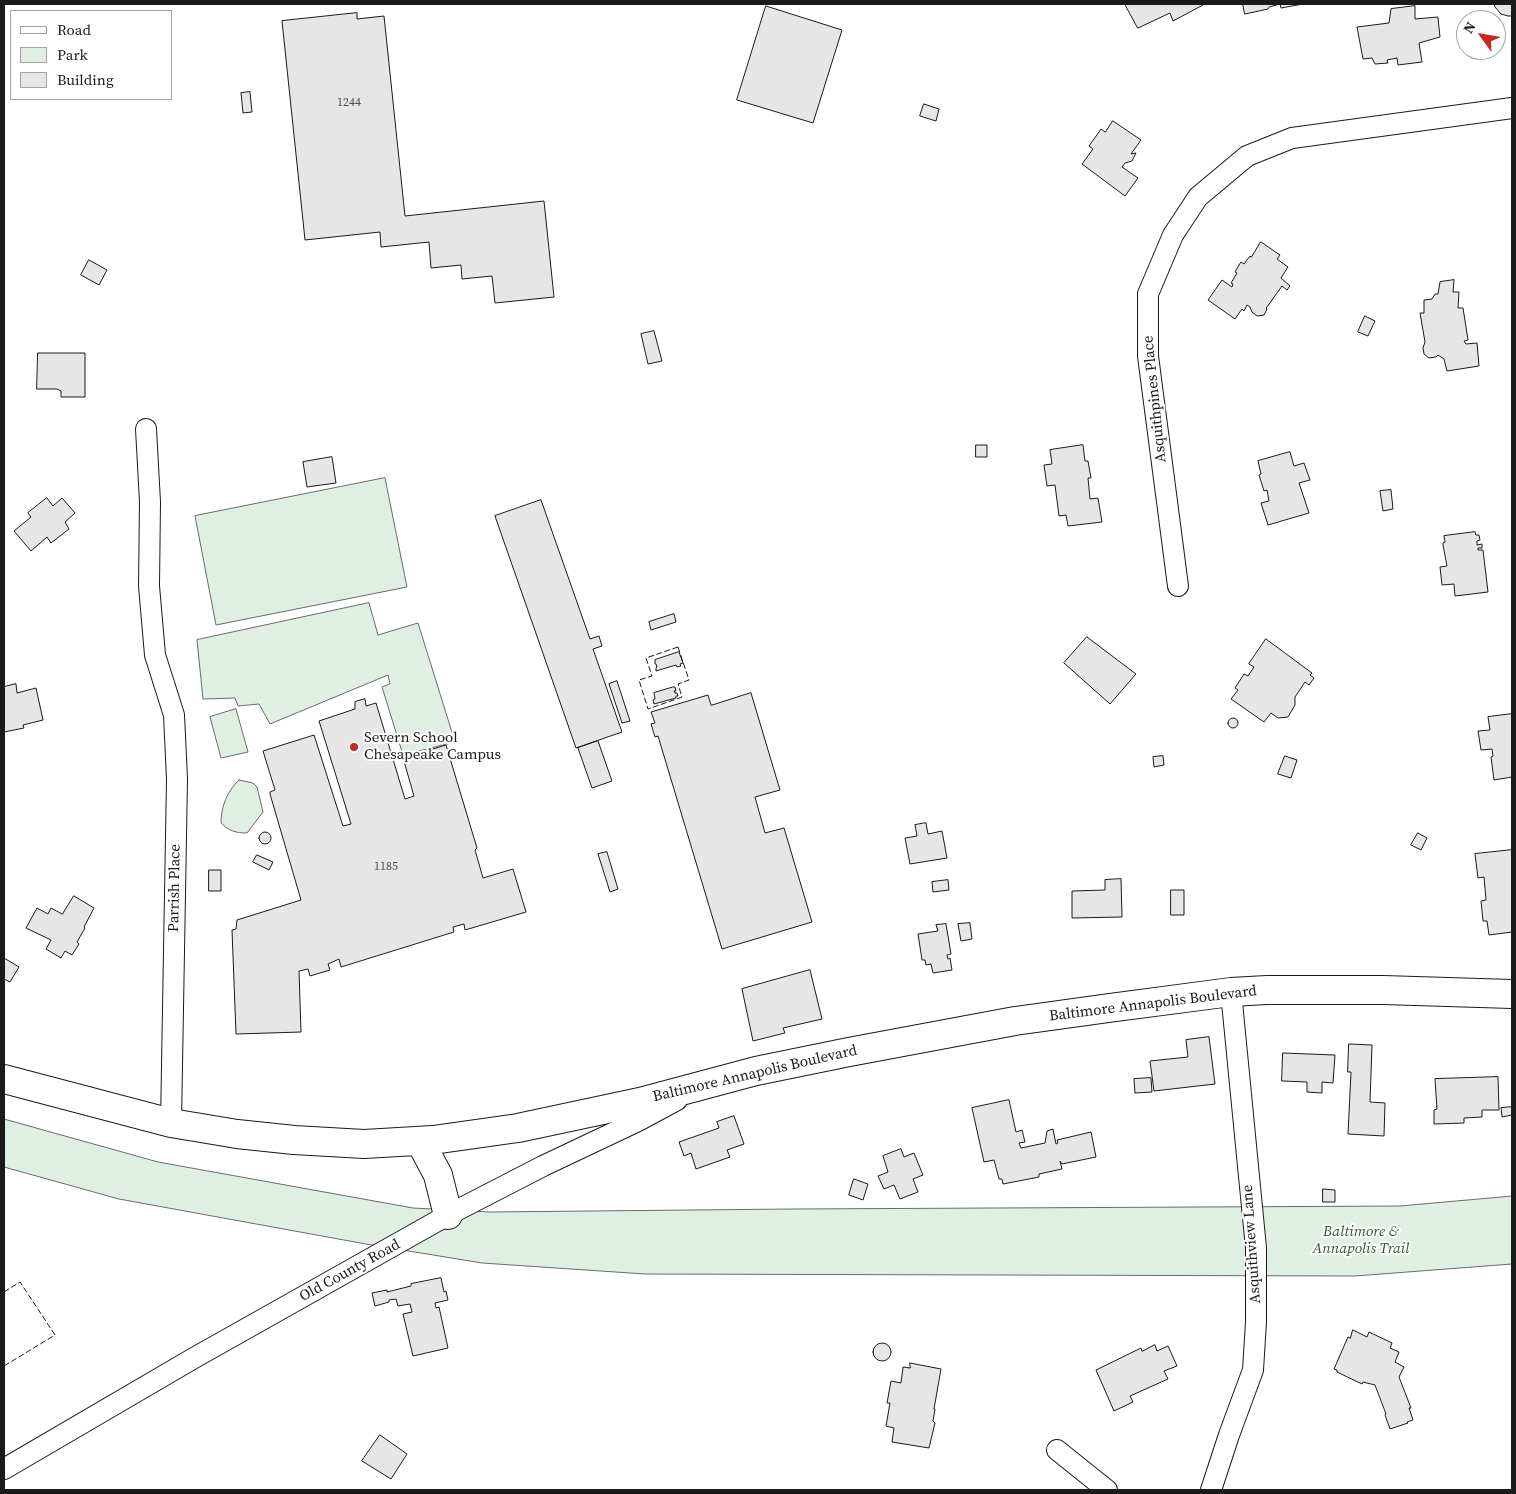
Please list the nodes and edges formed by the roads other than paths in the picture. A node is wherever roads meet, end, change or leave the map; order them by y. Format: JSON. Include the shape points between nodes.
{"nodes":[{"id":1,"x":1512,"y":108,"type":"edge"},
{"id":2,"x":146,"y":429,"type":"dead end"},
{"id":3,"x":1178,"y":586,"type":"dead end"},
{"id":4,"x":1231,"y":992,"type":"junction"},
{"id":5,"x":1512,"y":994,"type":"edge"},
{"id":6,"x":4,"y":1079,"type":"edge"},
{"id":7,"x":702,"y":1086,"type":"junction"},
{"id":8,"x":171,"y":1123,"type":"junction"},
{"id":9,"x":420,"y":1141,"type":"junction"},
{"id":10,"x":448,"y":1215,"type":"junction"},
{"id":11,"x":1057,"y":1450,"type":"dead end"},
{"id":12,"x":4,"y":1469,"type":"edge"},
{"id":13,"x":1107,"y":1490,"type":"edge"},
{"id":14,"x":1211,"y":1490,"type":"edge"}],
"edges":[{"from":1,"to":3,"type":"street","name":"Asquithpines Place","via":[[1292,138],[1247,156],[1198,197],[1173,235],[1148,294],[1148,356]]},
{"from":2,"to":8,"type":"street","name":"Parrish Place","via":[[150,502],[149,586],[155,655],[174,715],[177,779]]},
{"from":4,"to":5,"type":"street","name":"Baltimore Annapolis Boulevard","via":[[1383,990]]},
{"from":4,"to":7,"type":"street","name":"Baltimore Annapolis Boulevard","via":[[1016,1021],[804,1061]]},
{"from":4,"to":14,"type":"street","name":"Asquithview Lane","via":[[1256,1248],[1256,1322],[1253,1370]]},
{"from":6,"to":8,"type":"street","name":"Baltimore Annapolis Boulevard"},
{"from":7,"to":9,"type":"street","name":"Baltimore Annapolis Boulevard","via":[[518,1128]]},
{"from":7,"to":10,"type":"street","name":"Old County Road"},
{"from":8,"to":9,"type":"street","name":"Baltimore Annapolis Boulevard","via":[[294,1140],[364,1144]]},
{"from":9,"to":10,"type":"street","via":[[438,1175]]},
{"from":10,"to":12,"type":"street","name":"Old County Road"},
{"from":11,"to":13,"type":"street"}]}
